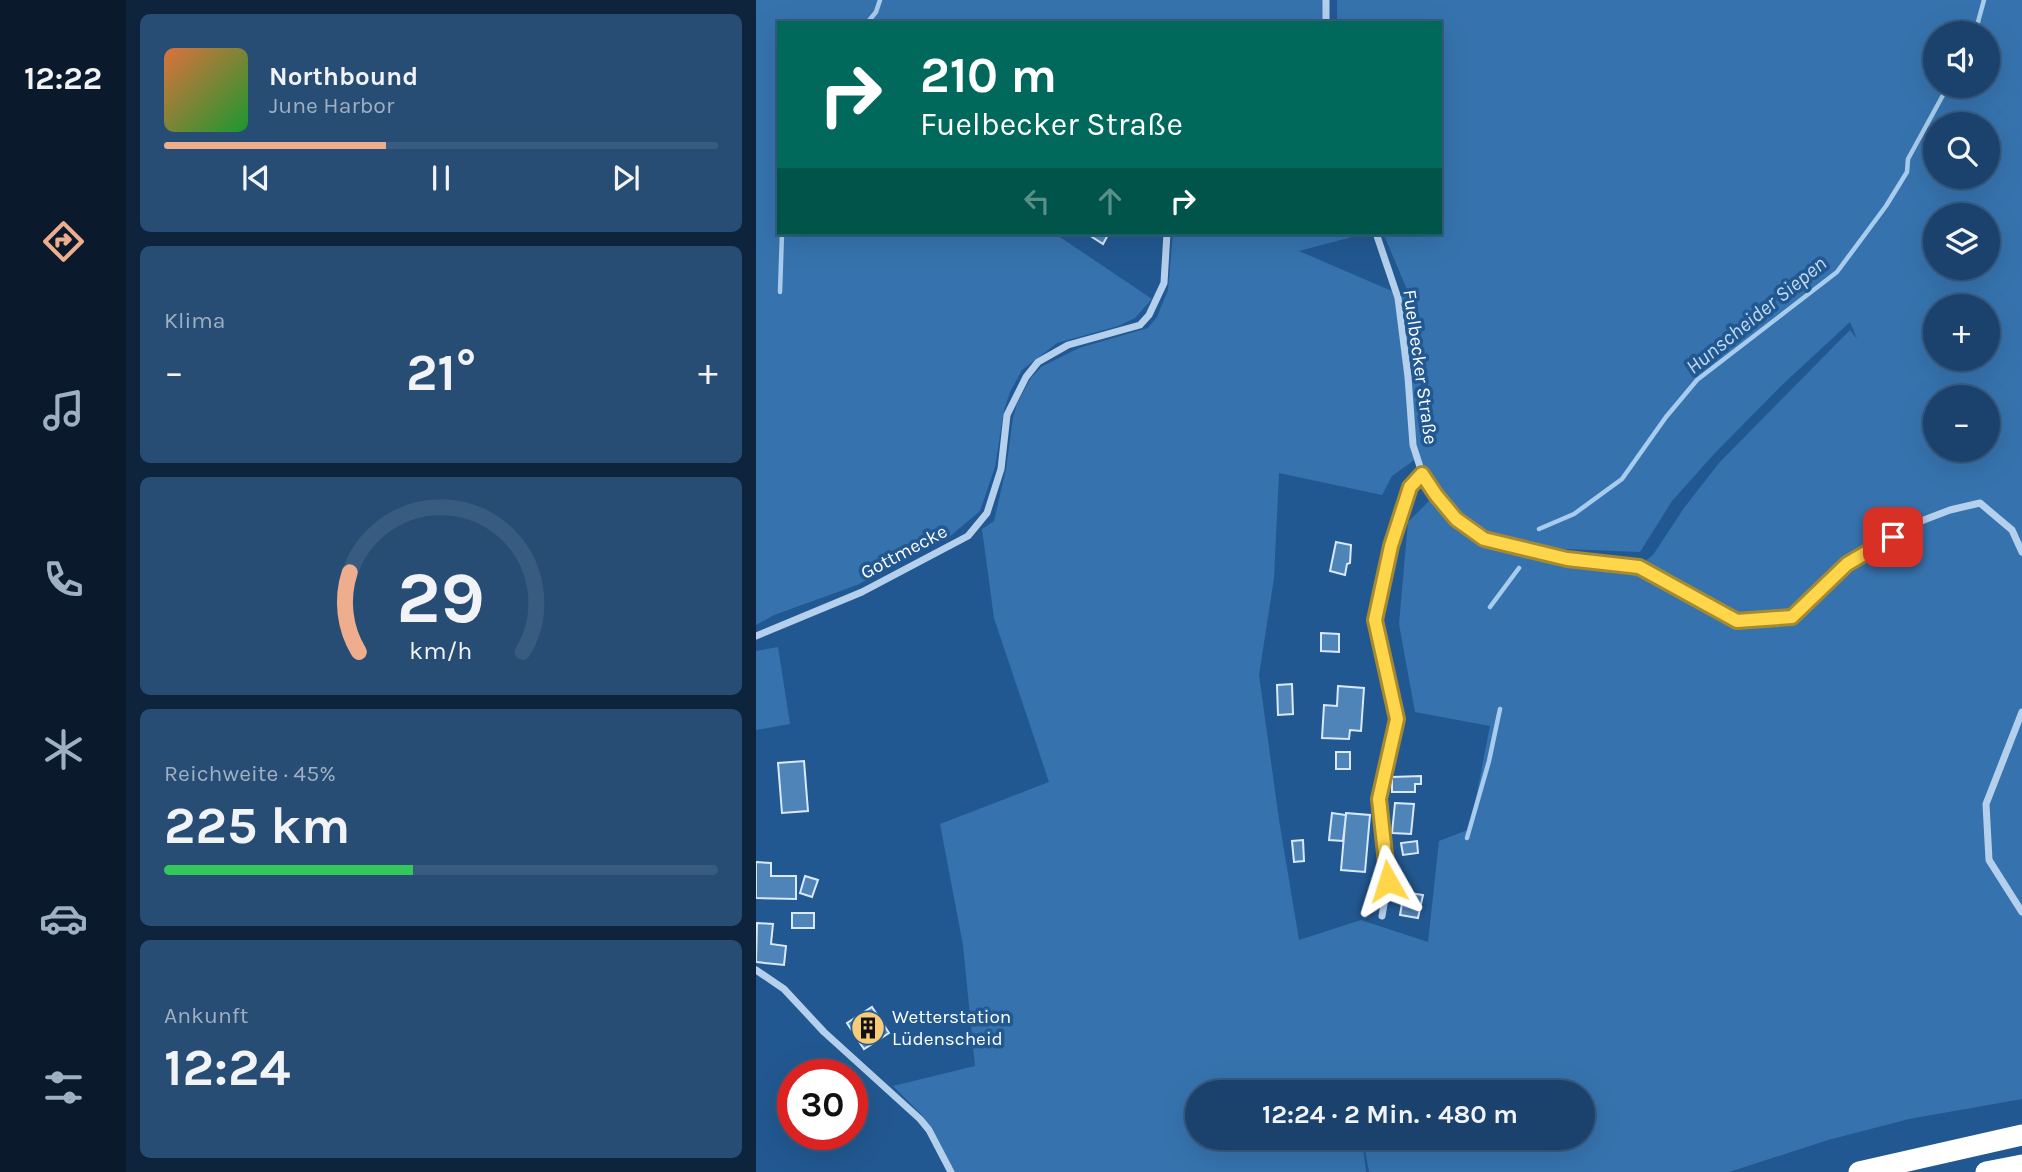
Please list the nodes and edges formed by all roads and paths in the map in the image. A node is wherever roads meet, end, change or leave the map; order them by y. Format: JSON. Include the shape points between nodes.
{"nodes":[{"id":1,"x":1326,"y":0,"type":"edge"},
{"id":2,"x":1326,"y":21,"type":"edge"},
{"id":3,"x":1167,"y":235,"type":"edge"},
{"id":4,"x":1377,"y":235,"type":"edge"},
{"id":5,"x":1422,"y":474,"type":"junction"},
{"id":6,"x":2022,"y":552,"type":"edge"},
{"id":7,"x":756,"y":636,"type":"edge"},
{"id":8,"x":2022,"y":712,"type":"edge"},
{"id":9,"x":2022,"y":912,"type":"edge"},
{"id":10,"x":1382,"y":916,"type":"dead end"},
{"id":11,"x":756,"y":970,"type":"edge"},
{"id":12,"x":2022,"y":1135,"type":"edge"},
{"id":13,"x":2022,"y":1165,"type":"edge"},
{"id":14,"x":951,"y":1172,"type":"edge"},
{"id":15,"x":1858,"y":1172,"type":"edge"},
{"id":16,"x":1986,"y":1172,"type":"edge"}],
"edges":[{"from":1,"to":2,"type":"street"},
{"from":3,"to":7,"type":"street","name":"Gottmecke","via":[[1164,283],[1140,325],[1068,345],[1038,362],[1026,377],[1007,415],[1000,469],[987,513],[968,536],[862,592]]},
{"from":4,"to":5,"type":"street","name":"Fuelbecker Straße","via":[[1398,298],[1413,445]]},
{"from":5,"to":6,"type":"street","name":"Fuelbecker Straße","via":[[1456,519],[1484,539],[1567,559],[1639,567],[1737,621],[1792,617],[1847,564],[1916,523],[1950,510],[1980,503],[2012,530]]},
{"from":5,"to":10,"type":"street","via":[[1410,487],[1391,546],[1375,620],[1397,719],[1379,799],[1388,881]]},
{"from":8,"to":9,"type":"street","via":[[1986,804],[1989,860]]},
{"from":11,"to":14,"type":"street","via":[[784,989],[920,1119]]},
{"from":12,"to":15,"type":"highway"},
{"from":13,"to":16,"type":"highway"}]}
